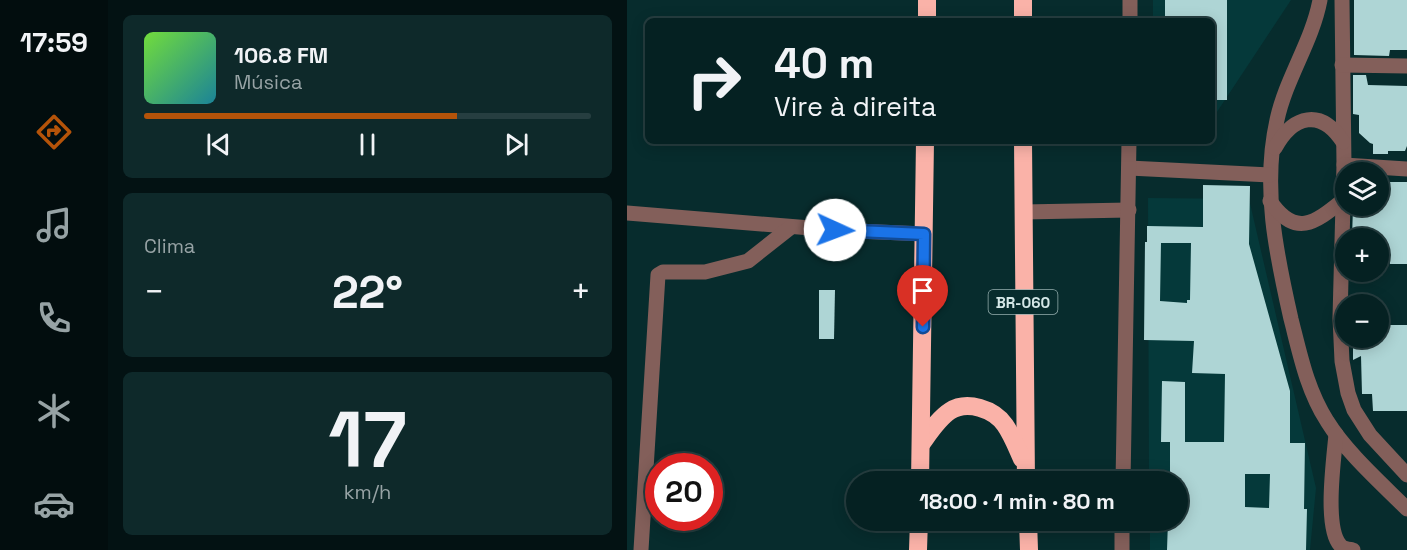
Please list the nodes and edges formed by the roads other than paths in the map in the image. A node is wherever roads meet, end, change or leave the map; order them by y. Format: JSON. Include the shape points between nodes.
{"nodes":[{"id":1,"x":927,"y":0,"type":"edge"},
{"id":2,"x":1023,"y":0,"type":"edge"},
{"id":3,"x":1130,"y":0,"type":"edge"},
{"id":4,"x":1320,"y":0,"type":"edge"},
{"id":5,"x":1342,"y":0,"type":"edge"},
{"id":6,"x":927,"y":18,"type":"edge"},
{"id":7,"x":1023,"y":18,"type":"edge"},
{"id":8,"x":1130,"y":18,"type":"edge"},
{"id":9,"x":1342,"y":65,"type":"junction"},
{"id":10,"x":1407,"y":66,"type":"edge"},
{"id":11,"x":1343,"y":142,"type":"junction"},
{"id":12,"x":925,"y":144,"type":"edge"},
{"id":13,"x":1023,"y":144,"type":"edge"},
{"id":14,"x":1129,"y":144,"type":"edge"},
{"id":15,"x":1272,"y":153,"type":"junction"},
{"id":16,"x":1344,"y":162,"type":"edge"},
{"id":17,"x":1129,"y":168,"type":"junction"},
{"id":18,"x":1389,"y":168,"type":"edge"},
{"id":19,"x":1407,"y":169,"type":"edge"},
{"id":20,"x":1270,"y":175,"type":"junction"},
{"id":21,"x":1270,"y":201,"type":"junction"},
{"id":22,"x":1335,"y":207,"type":"edge"},
{"id":23,"x":1129,"y":210,"type":"junction"},
{"id":24,"x":1023,"y":212,"type":"junction"},
{"id":25,"x":627,"y":213,"type":"edge"},
{"id":26,"x":1342,"y":216,"type":"edge"},
{"id":27,"x":791,"y":227,"type":"junction"},
{"id":28,"x":924,"y":234,"type":"junction"},
{"id":29,"x":1336,"y":434,"type":"junction"},
{"id":30,"x":922,"y":443,"type":"junction"},
{"id":31,"x":921,"y":471,"type":"edge"},
{"id":32,"x":1025,"y":471,"type":"edge"},
{"id":33,"x":1025,"y":471,"type":"edge"},
{"id":34,"x":1123,"y":471,"type":"edge"},
{"id":35,"x":1407,"y":474,"type":"edge"},
{"id":36,"x":1407,"y":509,"type":"edge"},
{"id":37,"x":919,"y":531,"type":"edge"},
{"id":38,"x":1028,"y":531,"type":"edge"},
{"id":39,"x":1122,"y":531,"type":"edge"},
{"id":40,"x":641,"y":550,"type":"edge"},
{"id":41,"x":918,"y":550,"type":"edge"},
{"id":42,"x":1029,"y":550,"type":"edge"},
{"id":43,"x":1122,"y":550,"type":"edge"},
{"id":44,"x":1353,"y":550,"type":"edge"}],
"edges":[{"from":1,"to":6,"type":"highway"},
{"from":2,"to":7,"type":"highway"},
{"from":3,"to":8,"type":"street"},
{"from":4,"to":15,"type":"street","via":[[1276,120]]},
{"from":5,"to":9,"type":"street"},
{"from":9,"to":10,"type":"street"},
{"from":9,"to":11,"type":"street"},
{"from":11,"to":15,"type":"street","via":[[1327,125],[1301,121],[1286,131]]},
{"from":11,"to":16,"type":"street"},
{"from":12,"to":28,"type":"highway"},
{"from":13,"to":24,"type":"highway","number":"BR-060"},
{"from":14,"to":17,"type":"street"},
{"from":15,"to":20,"type":"street"},
{"from":17,"to":20,"type":"street"},
{"from":17,"to":23,"type":"street"},
{"from":18,"to":19,"type":"street"},
{"from":20,"to":21,"type":"street"},
{"from":21,"to":22,"type":"street","via":[[1284,216],[1307,225]]},
{"from":21,"to":29,"type":"street","via":[[1299,351],[1311,393]]},
{"from":23,"to":24,"type":"street"},
{"from":23,"to":34,"type":"street"},
{"from":24,"to":32,"type":"highway","number":"BR-060"},
{"from":25,"to":27,"type":"street"},
{"from":26,"to":35,"type":"street","via":[[1340,318],[1348,393],[1370,435]]},
{"from":27,"to":28,"type":"street"},
{"from":27,"to":40,"type":"street","via":[[748,261],[705,272],[658,274]]},
{"from":28,"to":30,"type":"highway"},
{"from":29,"to":36,"type":"street"},
{"from":29,"to":44,"type":"street","via":[[1332,527],[1339,544]]},
{"from":30,"to":31,"type":"highway"},
{"from":30,"to":33,"type":"highway","via":[[950,411],[961,406],[981,408],[1005,424]]},
{"from":37,"to":41,"type":"highway"},
{"from":38,"to":42,"type":"highway"},
{"from":39,"to":43,"type":"street"}]}
